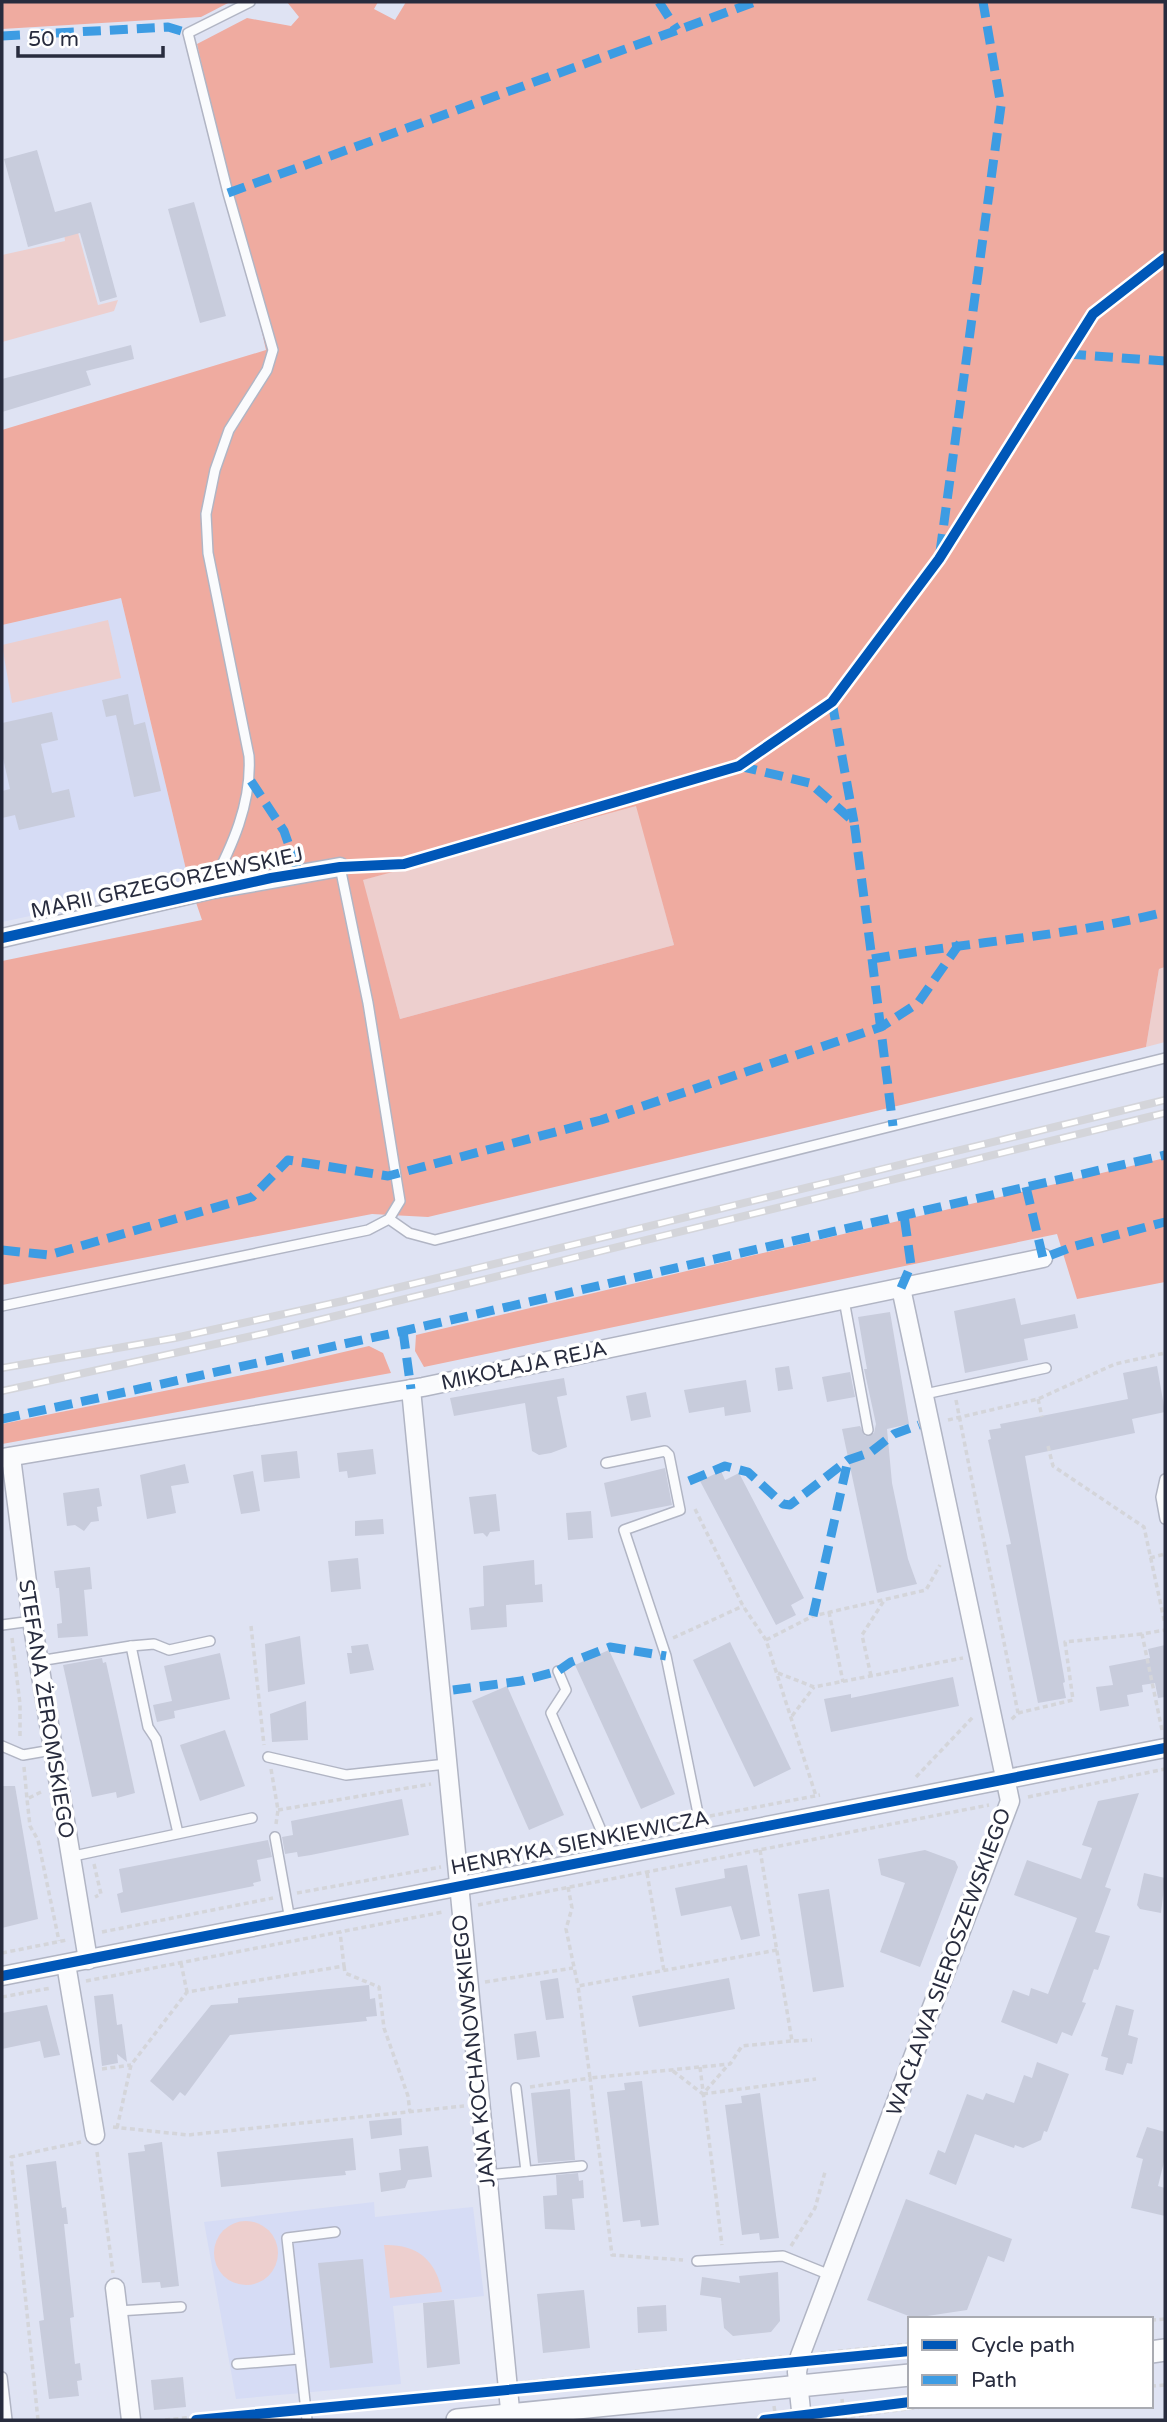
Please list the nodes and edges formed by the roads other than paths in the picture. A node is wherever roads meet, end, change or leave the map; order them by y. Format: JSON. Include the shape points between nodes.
{"nodes":[{"id":1,"x":250,"y":2,"type":"edge"},
{"id":2,"x":340,"y":867,"type":"joint"},
{"id":3,"x":209,"y":890,"type":"junction"},
{"id":4,"x":2,"y":938,"type":"edge"},
{"id":5,"x":1165,"y":1058,"type":"edge"},
{"id":6,"x":389,"y":1219,"type":"junction"},
{"id":7,"x":1043,"y":1258,"type":"dead end"},
{"id":8,"x":901,"y":1287,"type":"junction"},
{"id":9,"x":844,"y":1300,"type":"junction"},
{"id":10,"x":2,"y":1306,"type":"edge"},
{"id":11,"x":1046,"y":1368,"type":"dead end"},
{"id":12,"x":411,"y":1389,"type":"junction"},
{"id":13,"x":925,"y":1394,"type":"junction"},
{"id":14,"x":868,"y":1430,"type":"dead end"},
{"id":15,"x":6,"y":1458,"type":"edge"},
{"id":16,"x":606,"y":1463,"type":"dead end"},
{"id":17,"x":1165,"y":1479,"type":"edge"},
{"id":18,"x":1165,"y":1519,"type":"edge"},
{"id":19,"x":25,"y":1622,"type":"junction"},
{"id":20,"x":2,"y":1625,"type":"edge"},
{"id":21,"x":210,"y":1642,"type":"dead end"},
{"id":22,"x":131,"y":1646,"type":"junction"},
{"id":23,"x":39,"y":1661,"type":"junction"},
{"id":24,"x":558,"y":1671,"type":"dead end"},
{"id":25,"x":1164,"y":1736,"type":"edge"},
{"id":26,"x":2,"y":1746,"type":"edge"},
{"id":27,"x":52,"y":1750,"type":"junction"},
{"id":28,"x":268,"y":1757,"type":"road end"},
{"id":29,"x":446,"y":1764,"type":"junction"},
{"id":30,"x":1006,"y":1779,"type":"junction"},
{"id":31,"x":252,"y":1818,"type":"dead end"},
{"id":32,"x":178,"y":1833,"type":"junction"},
{"id":33,"x":275,"y":1837,"type":"dead end"},
{"id":34,"x":703,"y":1838,"type":"junction"},
{"id":35,"x":612,"y":1856,"type":"junction"},
{"id":36,"x":69,"y":1857,"type":"junction"},
{"id":37,"x":458,"y":1886,"type":"junction"},
{"id":38,"x":290,"y":1920,"type":"junction"},
{"id":39,"x":88,"y":1960,"type":"junction"},
{"id":40,"x":66,"y":1964,"type":"junction"},
{"id":41,"x":2,"y":1976,"type":"edge"},
{"id":42,"x":516,"y":2088,"type":"dead end"},
{"id":43,"x":94,"y":2130,"type":"road end"},
{"id":44,"x":582,"y":2166,"type":"dead end"},
{"id":45,"x":526,"y":2171,"type":"junction"},
{"id":46,"x":486,"y":2175,"type":"junction"},
{"id":47,"x":335,"y":2232,"type":"dead end"},
{"id":48,"x":698,"y":2261,"type":"road end"},
{"id":49,"x":831,"y":2275,"type":"junction"},
{"id":50,"x":115,"y":2288,"type":"road end"},
{"id":51,"x":181,"y":2307,"type":"dead end"},
{"id":52,"x":118,"y":2311,"type":"junction"},
{"id":53,"x":300,"y":2359,"type":"junction"},
{"id":54,"x":237,"y":2364,"type":"dead end"},
{"id":55,"x":908,"y":2375,"type":"edge"},
{"id":56,"x":2,"y":2377,"type":"edge"},
{"id":57,"x":799,"y":2386,"type":"junction"},
{"id":58,"x":306,"y":2412,"type":"edge"},
{"id":59,"x":511,"y":2418,"type":"edge"},
{"id":60,"x":466,"y":2419,"type":"edge"},
{"id":61,"x":802,"y":2419,"type":"edge"},
{"id":62,"x":7,"y":2420,"type":"edge"},
{"id":63,"x":131,"y":2420,"type":"edge"}],
"edges":[{"from":1,"to":3,"type":"lane","via":[[188,33],[273,351],[267,370],[229,430],[206,514],[208,553],[251,781],[231,849]]},
{"from":2,"to":3,"type":"street","name":"MARII GRZEGORZEWSKIEJ"},
{"from":2,"to":6,"type":"lane","via":[[368,1003],[400,1201]]},
{"from":3,"to":4,"type":"street","name":"MARII GRZEGORZEWSKIEJ"},
{"from":5,"to":6,"type":"lane","via":[[435,1240],[410,1233]]},
{"from":6,"to":10,"type":"lane","via":[[368,1230]]},
{"from":7,"to":8,"type":"street","name":"MIKOŁAJA REJA"},
{"from":8,"to":9,"type":"street","name":"MIKOŁAJA REJA"},
{"from":8,"to":13,"type":"street","name":"WACŁAWA SIEROSZEWSKIEGO"},
{"from":9,"to":12,"type":"street","name":"MIKOŁAJA REJA"},
{"from":9,"to":14,"type":"lane"},
{"from":11,"to":13,"type":"lane"},
{"from":12,"to":15,"type":"street","name":"MIKOŁAJA REJA"},
{"from":12,"to":29,"type":"street","name":"JANA KOCHANOWSKIEGO"},
{"from":13,"to":30,"type":"street","name":"WACŁAWA SIEROSZEWSKIEGO"},
{"from":15,"to":19,"type":"street","name":"STEFANA ŻEROMSKIEGO"},
{"from":16,"to":34,"type":"lane","via":[[665,1451],[669,1455],[680,1510],[625,1530],[662,1643]]},
{"from":17,"to":18,"type":"lane","via":[[1161,1497]]},
{"from":19,"to":20,"type":"lane"},
{"from":19,"to":23,"type":"street","name":"STEFANA ŻEROMSKIEGO"},
{"from":21,"to":22,"type":"lane","via":[[169,1650],[155,1644]]},
{"from":22,"to":23,"type":"lane"},
{"from":22,"to":32,"type":"lane"},
{"from":23,"to":27,"type":"street","name":"STEFANA ŻEROMSKIEGO"},
{"from":24,"to":35,"type":"lane","via":[[566,1690],[551,1713]]},
{"from":25,"to":30,"type":"street","name":"HENRYKA SIENKIEWICZA"},
{"from":26,"to":27,"type":"lane","via":[[23,1755]]},
{"from":27,"to":36,"type":"street","name":"STEFANA ŻEROMSKIEGO"},
{"from":28,"to":29,"type":"lane","via":[[346,1774]]},
{"from":29,"to":37,"type":"street","name":"JANA KOCHANOWSKIEGO"},
{"from":30,"to":34,"type":"street","name":"HENRYKA SIENKIEWICZA"},
{"from":30,"to":49,"type":"street","name":"WACŁAWA SIEROSZEWSKIEGO","via":[[1010,1801]]},
{"from":31,"to":32,"type":"lane"},
{"from":32,"to":36,"type":"lane"},
{"from":33,"to":38,"type":"lane"},
{"from":34,"to":35,"type":"street","name":"HENRYKA SIENKIEWICZA"},
{"from":35,"to":37,"type":"street","name":"HENRYKA SIENKIEWICZA"},
{"from":36,"to":39,"type":"street","name":"STEFANA ŻEROMSKIEGO"},
{"from":37,"to":38,"type":"street","name":"HENRYKA SIENKIEWICZA"},
{"from":37,"to":46,"type":"street","name":"JANA KOCHANOWSKIEGO"},
{"from":38,"to":39,"type":"street","name":"HENRYKA SIENKIEWICZA"},
{"from":39,"to":40,"type":"street","name":"HENRYKA SIENKIEWICZA"},
{"from":40,"to":41,"type":"street","name":"HENRYKA SIENKIEWICZA"},
{"from":40,"to":43,"type":"street"},
{"from":42,"to":45,"type":"lane"},
{"from":44,"to":45,"type":"lane"},
{"from":45,"to":46,"type":"lane"},
{"from":46,"to":59,"type":"street","name":"JANA KOCHANOWSKIEGO"},
{"from":47,"to":53,"type":"lane","via":[[288,2238]]},
{"from":48,"to":49,"type":"lane","via":[[783,2256]]},
{"from":49,"to":57,"type":"street","name":"WACŁAWA SIEROSZEWSKIEGO","via":[[799,2358]]},
{"from":50,"to":52,"type":"street"},
{"from":51,"to":52,"type":"lane"},
{"from":52,"to":63,"type":"street"},
{"from":53,"to":54,"type":"lane"},
{"from":53,"to":58,"type":"lane"},
{"from":55,"to":57,"type":"street"},
{"from":56,"to":62,"type":"lane"},
{"from":57,"to":59,"type":"street"},
{"from":57,"to":61,"type":"street","name":"WACŁAWA SIEROSZEWSKIEGO"},
{"from":59,"to":60,"type":"street"}]}
